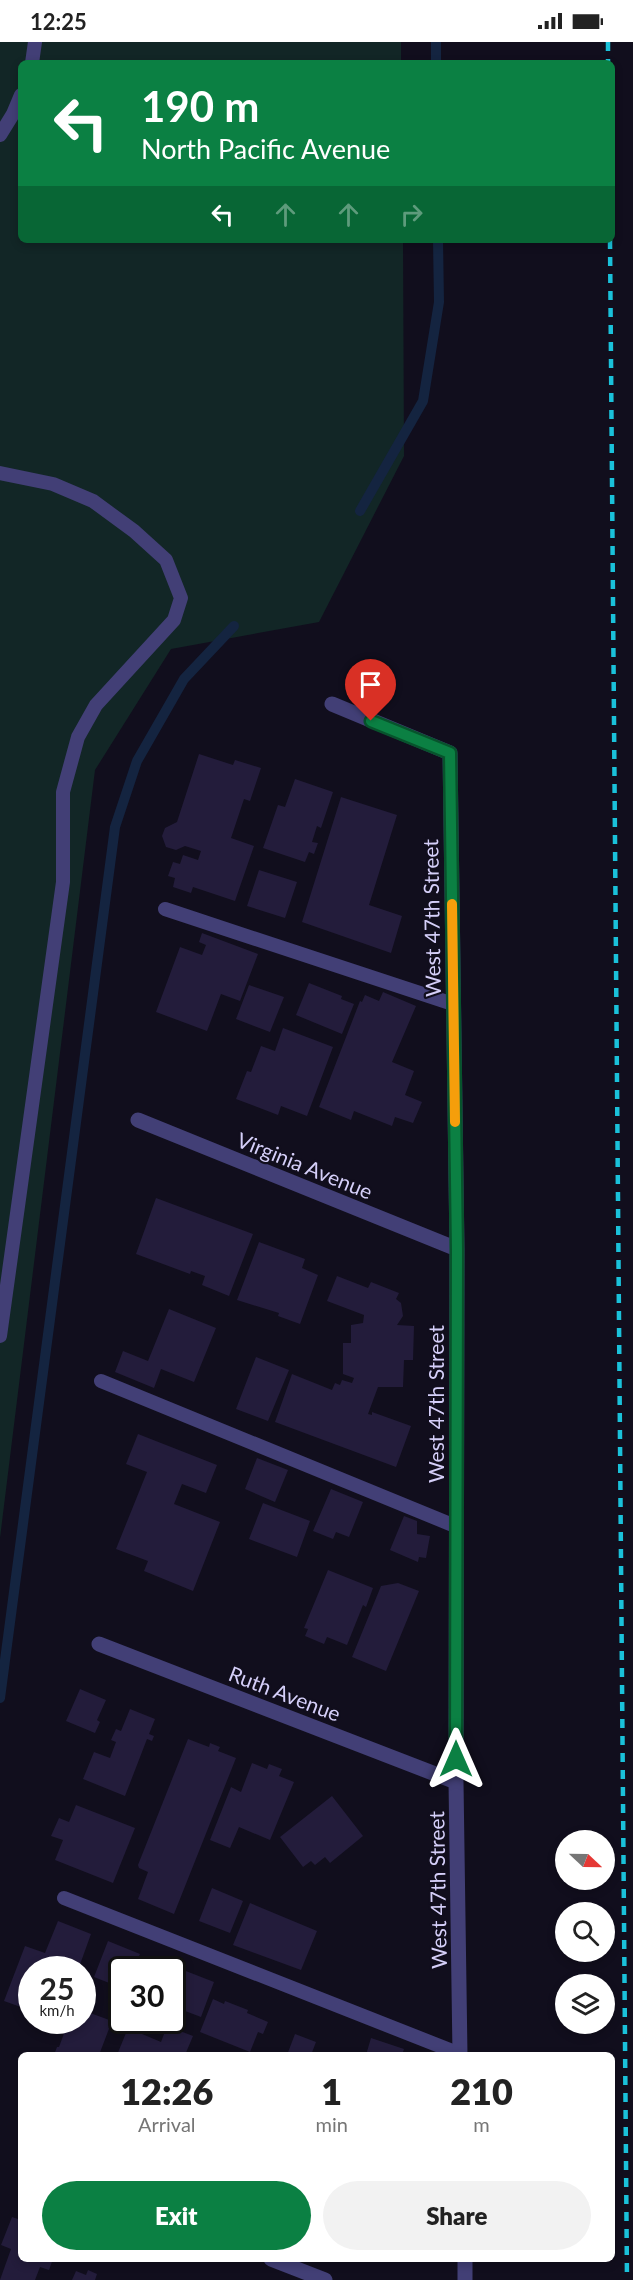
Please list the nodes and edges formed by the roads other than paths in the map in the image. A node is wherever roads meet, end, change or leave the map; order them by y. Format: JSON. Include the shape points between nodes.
{"nodes":[{"id":1,"x":34,"y":42,"type":"edge"},
{"id":2,"x":32,"y":60,"type":"edge"},
{"id":3,"x":18,"y":102,"type":"edge"},
{"id":4,"x":0,"y":135,"type":"edge"},
{"id":5,"x":0,"y":473,"type":"edge"},
{"id":6,"x":332,"y":704,"type":"dead end"},
{"id":7,"x":165,"y":909,"type":"dead end"},
{"id":8,"x":453,"y":1004,"type":"junction"},
{"id":9,"x":138,"y":1119,"type":"dead end"},
{"id":10,"x":457,"y":1250,"type":"junction"},
{"id":11,"x":0,"y":1336,"type":"edge"},
{"id":12,"x":101,"y":1381,"type":"dead end"},
{"id":13,"x":455,"y":1526,"type":"junction"},
{"id":14,"x":99,"y":1644,"type":"dead end"},
{"id":15,"x":456,"y":1782,"type":"junction"},
{"id":16,"x":64,"y":1898,"type":"dead end"},
{"id":17,"x":455,"y":2052,"type":"edge"},
{"id":18,"x":460,"y":2052,"type":"edge"},
{"id":19,"x":279,"y":2262,"type":"edge"},
{"id":20,"x":465,"y":2262,"type":"edge"},
{"id":21,"x":325,"y":2280,"type":"edge"},
{"id":22,"x":465,"y":2280,"type":"edge"}],
"edges":[{"from":1,"to":2,"type":"lane"},
{"from":3,"to":4,"type":"lane"},
{"from":5,"to":11,"type":"lane","via":[[53,484],[93,501],[166,560],[181,598],[174,620],[96,705],[78,737],[63,792],[63,882]]},
{"from":6,"to":8,"type":"street","name":"West 47th Street","via":[[450,753]]},
{"from":7,"to":8,"type":"lane"},
{"from":8,"to":10,"type":"street","name":"West 47th Street"},
{"from":9,"to":10,"type":"street","name":"Virginia Avenue"},
{"from":10,"to":13,"type":"street","name":"West 47th Street"},
{"from":12,"to":13,"type":"lane"},
{"from":13,"to":15,"type":"street","name":"West 47th Street"},
{"from":14,"to":15,"type":"street","name":"Ruth Avenue"},
{"from":15,"to":18,"type":"street","name":"West 47th Street"},
{"from":16,"to":17,"type":"lane"},
{"from":19,"to":21,"type":"street"},
{"from":20,"to":22,"type":"street"}]}
